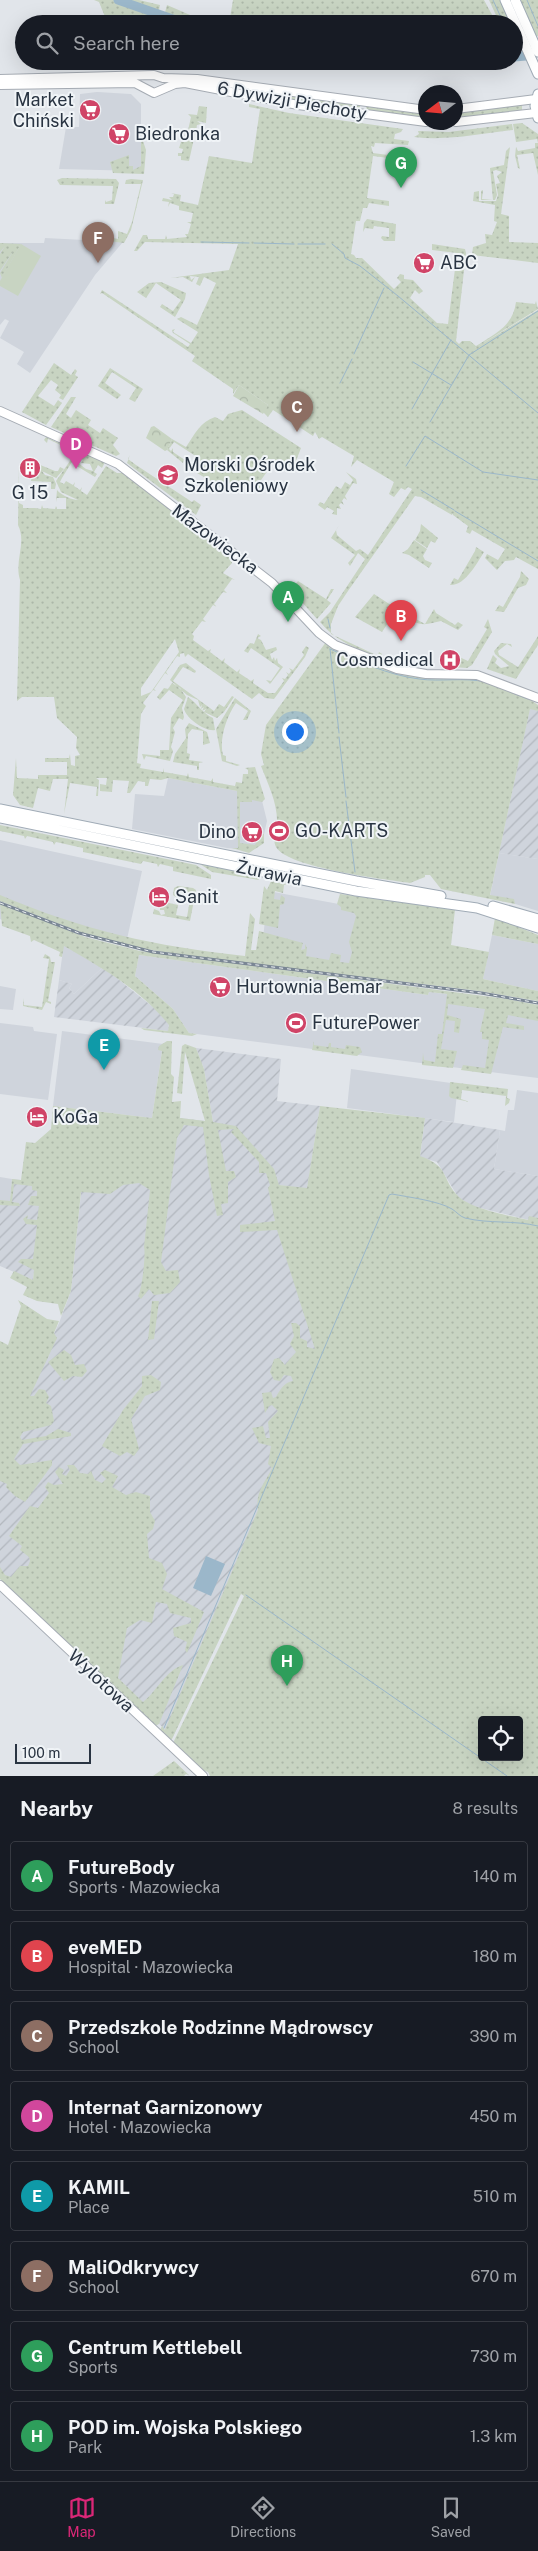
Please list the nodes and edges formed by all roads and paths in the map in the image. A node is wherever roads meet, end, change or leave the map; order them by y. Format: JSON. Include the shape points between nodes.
{"nodes":[{"id":1,"x":505,"y":0,"type":"edge"},
{"id":2,"x":515,"y":0,"type":"edge"},
{"id":3,"x":512,"y":15,"type":"edge"},
{"id":4,"x":522,"y":15,"type":"edge"},
{"id":5,"x":523,"y":18,"type":"edge"},
{"id":6,"x":523,"y":40,"type":"edge"},
{"id":7,"x":538,"y":52,"type":"edge"},
{"id":8,"x":538,"y":74,"type":"edge"},
{"id":9,"x":153,"y":75,"type":"junction"},
{"id":10,"x":0,"y":79,"type":"edge"},
{"id":11,"x":0,"y":85,"type":"edge"},
{"id":12,"x":143,"y":86,"type":"junction"},
{"id":13,"x":159,"y":91,"type":"junction"},
{"id":14,"x":537,"y":97,"type":"edge"},
{"id":15,"x":364,"y":102,"type":"junction"},
{"id":16,"x":463,"y":108,"type":"edge"},
{"id":17,"x":418,"y":109,"type":"edge"},
{"id":18,"x":362,"y":113,"type":"junction"},
{"id":19,"x":537,"y":115,"type":"edge"},
{"id":20,"x":418,"y":121,"type":"edge"},
{"id":21,"x":463,"y":121,"type":"edge"},
{"id":22,"x":0,"y":411,"type":"edge"},
{"id":23,"x":538,"y":698,"type":"edge"},
{"id":24,"x":0,"y":809,"type":"edge"},
{"id":25,"x":0,"y":818,"type":"edge"},
{"id":26,"x":538,"y":919,"type":"edge"},
{"id":27,"x":538,"y":928,"type":"edge"},
{"id":28,"x":0,"y":1585,"type":"edge"},
{"id":29,"x":203,"y":1776,"type":"edge"}],
"edges":[{"from":1,"to":3,"type":"main road"},
{"from":2,"to":4,"type":"main road"},
{"from":5,"to":7,"type":"main road"},
{"from":6,"to":8,"type":"main road"},
{"from":9,"to":10,"type":"street","name":"6 Dywizji Piechoty"},
{"from":9,"to":12,"type":"street"},
{"from":9,"to":13,"type":"street","via":[[161,84]]},
{"from":9,"to":15,"type":"street","name":"6 Dywizji Piechoty"},
{"from":11,"to":12,"type":"street","via":[[113,82]]},
{"from":12,"to":13,"type":"street","via":[[151,93]]},
{"from":13,"to":18,"type":"street","name":"6 Dywizji Piechoty","via":[[184,83]]},
{"from":14,"to":16,"type":"street"},
{"from":14,"to":19,"type":"main road"},
{"from":15,"to":17,"type":"street","name":"6 Dywizji Piechoty"},
{"from":15,"to":18,"type":"street"},
{"from":18,"to":20,"type":"street","name":"6 Dywizji Piechoty"},
{"from":19,"to":21,"type":"street"},
{"from":22,"to":23,"type":"street","name":"Mazowiecka","via":[[118,464],[272,583],[323,636],[340,647],[409,671],[483,676]]},
{"from":24,"to":26,"type":"main road","name":"Żurawia","via":[[356,881],[478,902]]},
{"from":25,"to":27,"type":"main road","name":"Żurawia","via":[[356,891],[473,907]]},
{"from":28,"to":29,"type":"street","name":"Wylotowa"}]}
